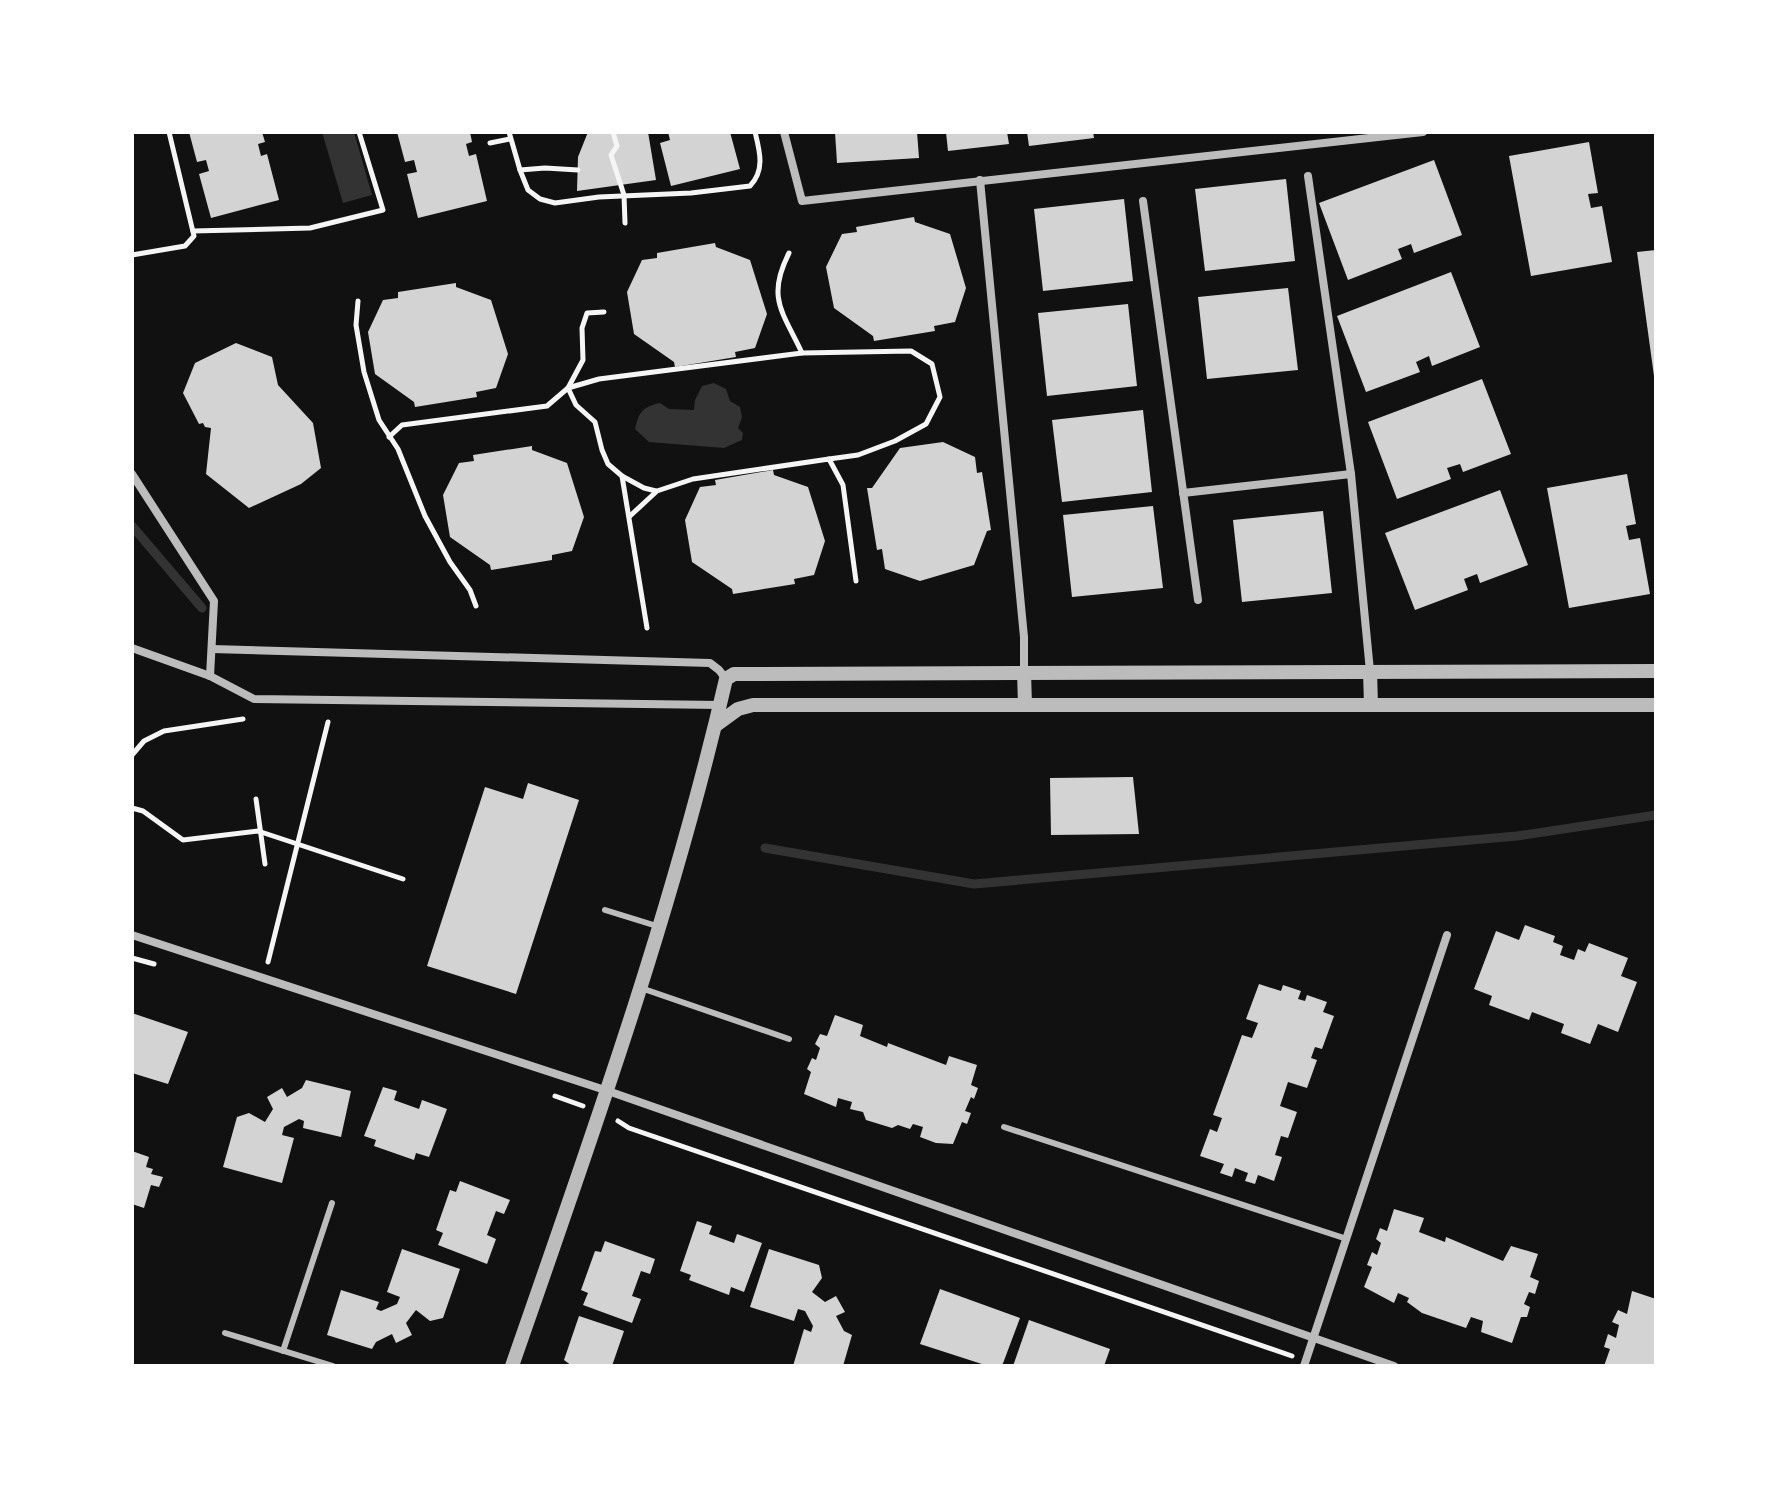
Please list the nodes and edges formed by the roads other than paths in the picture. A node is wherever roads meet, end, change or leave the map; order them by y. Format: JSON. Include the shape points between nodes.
{"nodes":[{"id":1,"x":784,"y":132,"type":"edge"},
{"id":2,"x":1423,"y":132,"type":"edge"},
{"id":3,"x":1308,"y":176,"type":"dead end"},
{"id":4,"x":980,"y":180,"type":"junction"},
{"id":5,"x":1143,"y":201,"type":"dead end"},
{"id":6,"x":132,"y":474,"type":"edge"},
{"id":7,"x":1351,"y":474,"type":"junction"},
{"id":8,"x":1183,"y":493,"type":"junction"},
{"id":9,"x":1198,"y":600,"type":"dead end"},
{"id":10,"x":132,"y":648,"type":"edge"},
{"id":11,"x":212,"y":649,"type":"junction"},
{"id":12,"x":1370,"y":671,"type":"junction"},
{"id":13,"x":1656,"y":671,"type":"edge"},
{"id":14,"x":1024,"y":672,"type":"junction"},
{"id":15,"x":210,"y":676,"type":"junction"},
{"id":16,"x":726,"y":679,"type":"junction"},
{"id":17,"x":720,"y":705,"type":"junction"},
{"id":18,"x":1025,"y":705,"type":"junction"},
{"id":19,"x":1371,"y":705,"type":"junction"},
{"id":20,"x":1656,"y":705,"type":"edge"},
{"id":21,"x":716,"y":725,"type":"junction"},
{"id":22,"x":605,"y":910,"type":"dead end"},
{"id":23,"x":660,"y":927,"type":"junction"},
{"id":24,"x":132,"y":935,"type":"edge"},
{"id":25,"x":1447,"y":935,"type":"dead end"},
{"id":26,"x":641,"y":988,"type":"junction"},
{"id":27,"x":789,"y":1039,"type":"dead end"},
{"id":28,"x":608,"y":1091,"type":"junction"},
{"id":29,"x":1004,"y":1127,"type":"dead end"},
{"id":30,"x":332,"y":1203,"type":"dead end"},
{"id":31,"x":1347,"y":1239,"type":"junction"},
{"id":32,"x":225,"y":1333,"type":"dead end"},
{"id":33,"x":1314,"y":1339,"type":"junction"},
{"id":34,"x":283,"y":1351,"type":"junction"},
{"id":35,"x":1305,"y":1364,"type":"edge"},
{"id":36,"x":333,"y":1366,"type":"edge"},
{"id":37,"x":512,"y":1366,"type":"edge"},
{"id":38,"x":1394,"y":1366,"type":"edge"}],
"edges":[{"from":1,"to":4,"type":"street","via":[[802,201]]},
{"from":2,"to":4,"type":"street"},
{"from":3,"to":7,"type":"street"},
{"from":4,"to":14,"type":"street"},
{"from":5,"to":8,"type":"street"},
{"from":6,"to":11,"type":"street","via":[[214,601]]},
{"from":7,"to":8,"type":"street"},
{"from":7,"to":12,"type":"street"},
{"from":8,"to":9,"type":"street"},
{"from":10,"to":15,"type":"street"},
{"from":11,"to":15,"type":"street"},
{"from":11,"to":16,"type":"street","via":[[710,663]]},
{"from":12,"to":13,"type":"street"},
{"from":12,"to":14,"type":"street"},
{"from":12,"to":19,"type":"street"},
{"from":14,"to":16,"type":"street","via":[[747,672]]},
{"from":14,"to":18,"type":"street"},
{"from":15,"to":17,"type":"street","via":[[254,699]]},
{"from":16,"to":17,"type":"street"},
{"from":17,"to":21,"type":"street"},
{"from":18,"to":19,"type":"street"},
{"from":18,"to":21,"type":"street","via":[[753,705]]},
{"from":19,"to":20,"type":"street"},
{"from":21,"to":23,"type":"street"},
{"from":22,"to":23,"type":"lane"},
{"from":23,"to":26,"type":"street"},
{"from":24,"to":28,"type":"street"},
{"from":25,"to":31,"type":"street"},
{"from":26,"to":27,"type":"lane"},
{"from":26,"to":28,"type":"street"},
{"from":28,"to":33,"type":"street"},
{"from":28,"to":37,"type":"street"},
{"from":29,"to":31,"type":"lane"},
{"from":30,"to":34,"type":"lane"},
{"from":31,"to":33,"type":"street"},
{"from":32,"to":34,"type":"lane"},
{"from":33,"to":35,"type":"street"},
{"from":33,"to":38,"type":"street"},
{"from":34,"to":36,"type":"lane"}]}
